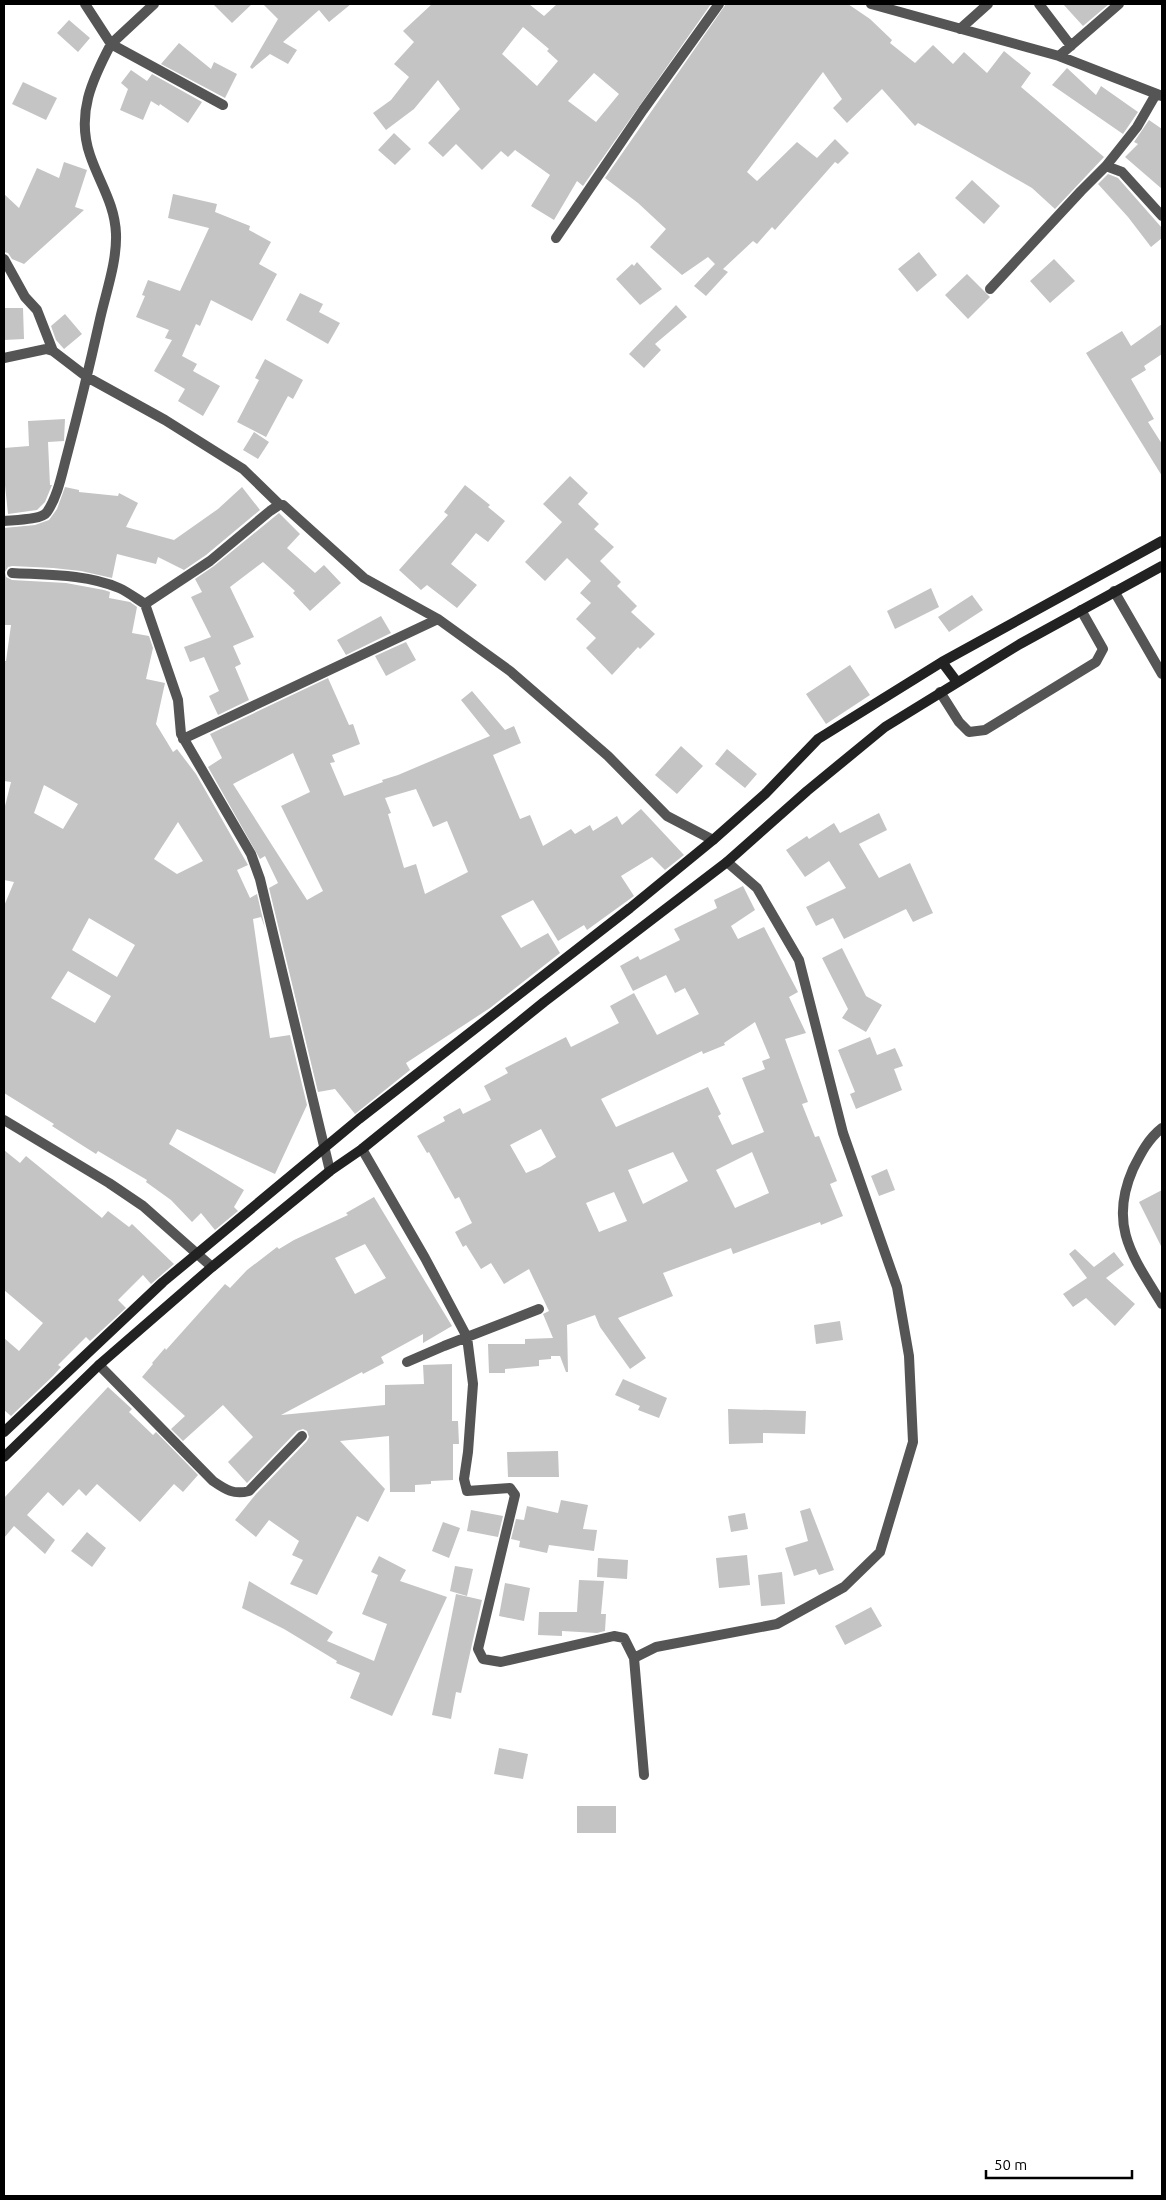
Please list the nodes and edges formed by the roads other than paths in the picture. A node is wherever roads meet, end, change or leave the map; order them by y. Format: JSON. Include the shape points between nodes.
{"nodes":[{"id":1,"x":85,"y":4,"type":"edge"},
{"id":2,"x":153,"y":4,"type":"edge"},
{"id":3,"x":720,"y":4,"type":"edge"},
{"id":4,"x":871,"y":4,"type":"edge"},
{"id":5,"x":988,"y":4,"type":"edge"},
{"id":6,"x":1039,"y":4,"type":"edge"},
{"id":7,"x":1119,"y":4,"type":"edge"},
{"id":8,"x":960,"y":29,"type":"junction"},
{"id":9,"x":111,"y":44,"type":"junction"},
{"id":10,"x":1071,"y":46,"type":"junction"},
{"id":11,"x":1059,"y":56,"type":"junction"},
{"id":12,"x":1159,"y":95,"type":"edge"},
{"id":13,"x":223,"y":105,"type":"dead end"},
{"id":14,"x":1106,"y":166,"type":"junction"},
{"id":15,"x":1162,"y":216,"type":"edge"},
{"id":16,"x":556,"y":238,"type":"dead end"},
{"id":17,"x":4,"y":259,"type":"edge"},
{"id":18,"x":990,"y":289,"type":"dead end"},
{"id":19,"x":53,"y":351,"type":"junction"},
{"id":20,"x":4,"y":358,"type":"edge"},
{"id":21,"x":87,"y":377,"type":"junction"},
{"id":22,"x":280,"y":505,"type":"junction"},
{"id":23,"x":4,"y":521,"type":"edge"},
{"id":24,"x":1162,"y":541,"type":"edge"},
{"id":25,"x":1162,"y":566,"type":"edge"},
{"id":26,"x":12,"y":572,"type":"dead end"},
{"id":27,"x":1114,"y":591,"type":"junction"},
{"id":28,"x":146,"y":604,"type":"junction"},
{"id":29,"x":1081,"y":610,"type":"junction"},
{"id":30,"x":438,"y":620,"type":"junction"},
{"id":31,"x":942,"y":662,"type":"junction"},
{"id":32,"x":1162,"y":674,"type":"edge"},
{"id":33,"x":957,"y":682,"type":"junction"},
{"id":34,"x":940,"y":692,"type":"junction"},
{"id":35,"x":184,"y":739,"type":"junction"},
{"id":36,"x":713,"y":840,"type":"junction"},
{"id":37,"x":727,"y":862,"type":"junction"},
{"id":38,"x":4,"y":1120,"type":"edge"},
{"id":39,"x":1162,"y":1128,"type":"edge"},
{"id":40,"x":325,"y":1148,"type":"junction"},
{"id":41,"x":362,"y":1149,"type":"junction"},
{"id":42,"x":330,"y":1171,"type":"junction"},
{"id":43,"x":196,"y":1254,"type":"junction"},
{"id":44,"x":212,"y":1267,"type":"junction"},
{"id":45,"x":1162,"y":1304,"type":"edge"},
{"id":46,"x":539,"y":1309,"type":"dead end"},
{"id":47,"x":467,"y":1336,"type":"junction"},
{"id":48,"x":407,"y":1362,"type":"dead end"},
{"id":49,"x":99,"y":1365,"type":"junction"},
{"id":50,"x":4,"y":1432,"type":"edge"},
{"id":51,"x":302,"y":1436,"type":"dead end"},
{"id":52,"x":4,"y":1457,"type":"edge"},
{"id":53,"x":634,"y":1658,"type":"junction"},
{"id":54,"x":644,"y":1776,"type":"dead end"}],
"edges":[{"from":1,"to":9,"type":"street"},
{"from":2,"to":9,"type":"street"},
{"from":3,"to":16,"type":"street","via":[[670,70]]},
{"from":4,"to":8,"type":"street"},
{"from":5,"to":8,"type":"street"},
{"from":6,"to":10,"type":"street"},
{"from":7,"to":10,"type":"street"},
{"from":8,"to":11,"type":"street"},
{"from":9,"to":13,"type":"street"},
{"from":9,"to":21,"type":"street","via":[[95,75],[84,114],[90,156],[110,202],[116,234]]},
{"from":10,"to":11,"type":"street"},
{"from":11,"to":12,"type":"street"},
{"from":12,"to":14,"type":"street"},
{"from":14,"to":15,"type":"street","via":[[1122,172]]},
{"from":14,"to":18,"type":"street"},
{"from":17,"to":19,"type":"street","via":[[25,297],[37,310]]},
{"from":19,"to":20,"type":"street","via":[[46,349]]},
{"from":19,"to":21,"type":"street"},
{"from":21,"to":22,"type":"street","via":[[165,420],[243,469]]},
{"from":21,"to":23,"type":"street","via":[[60,481],[47,513]]},
{"from":22,"to":28,"type":"street","via":[[210,561]]},
{"from":22,"to":30,"type":"street","via":[[364,578]]},
{"from":24,"to":31,"type":"main road"},
{"from":25,"to":27,"type":"main road"},
{"from":26,"to":28,"type":"street","via":[[103,583]]},
{"from":27,"to":29,"type":"main road"},
{"from":27,"to":32,"type":"street"},
{"from":28,"to":35,"type":"street","via":[[178,700]]},
{"from":29,"to":33,"type":"main road"},
{"from":29,"to":34,"type":"street","via":[[1102,649],[1096,662],[985,730],[969,732]]},
{"from":30,"to":35,"type":"street"},
{"from":30,"to":36,"type":"street","via":[[510,671],[608,756],[667,816]]},
{"from":31,"to":33,"type":"main road"},
{"from":31,"to":36,"type":"main road","via":[[818,739],[765,794]]},
{"from":33,"to":34,"type":"main road"},
{"from":34,"to":37,"type":"main road","via":[[885,727]]},
{"from":35,"to":40,"type":"street","via":[[251,854],[260,879]]},
{"from":36,"to":40,"type":"main road"},
{"from":37,"to":41,"type":"main road","via":[[544,1002]]},
{"from":37,"to":53,"type":"street","via":[[757,888],[799,960],[843,1133],[897,1287],[909,1356],[913,1442],[880,1552],[844,1587],[777,1624],[656,1647]]},
{"from":38,"to":43,"type":"street","via":[[143,1206]]},
{"from":39,"to":45,"type":"street","via":[[1142,1148],[1129,1178],[1122,1212],[1131,1253]]},
{"from":40,"to":42,"type":"street"},
{"from":40,"to":43,"type":"main road"},
{"from":41,"to":42,"type":"main road"},
{"from":41,"to":47,"type":"street"},
{"from":42,"to":44,"type":"main road"},
{"from":43,"to":44,"type":"street"},
{"from":43,"to":50,"type":"main road"},
{"from":44,"to":49,"type":"main road"},
{"from":46,"to":47,"type":"street"},
{"from":47,"to":48,"type":"street"},
{"from":47,"to":53,"type":"street","via":[[473,1384],[464,1479],[467,1491],[510,1488],[515,1495],[478,1648],[483,1659],[501,1662],[614,1636],[624,1638]]},
{"from":49,"to":51,"type":"street","via":[[213,1481],[232,1492],[249,1491]]},
{"from":49,"to":52,"type":"main road"},
{"from":53,"to":54,"type":"street"}]}
